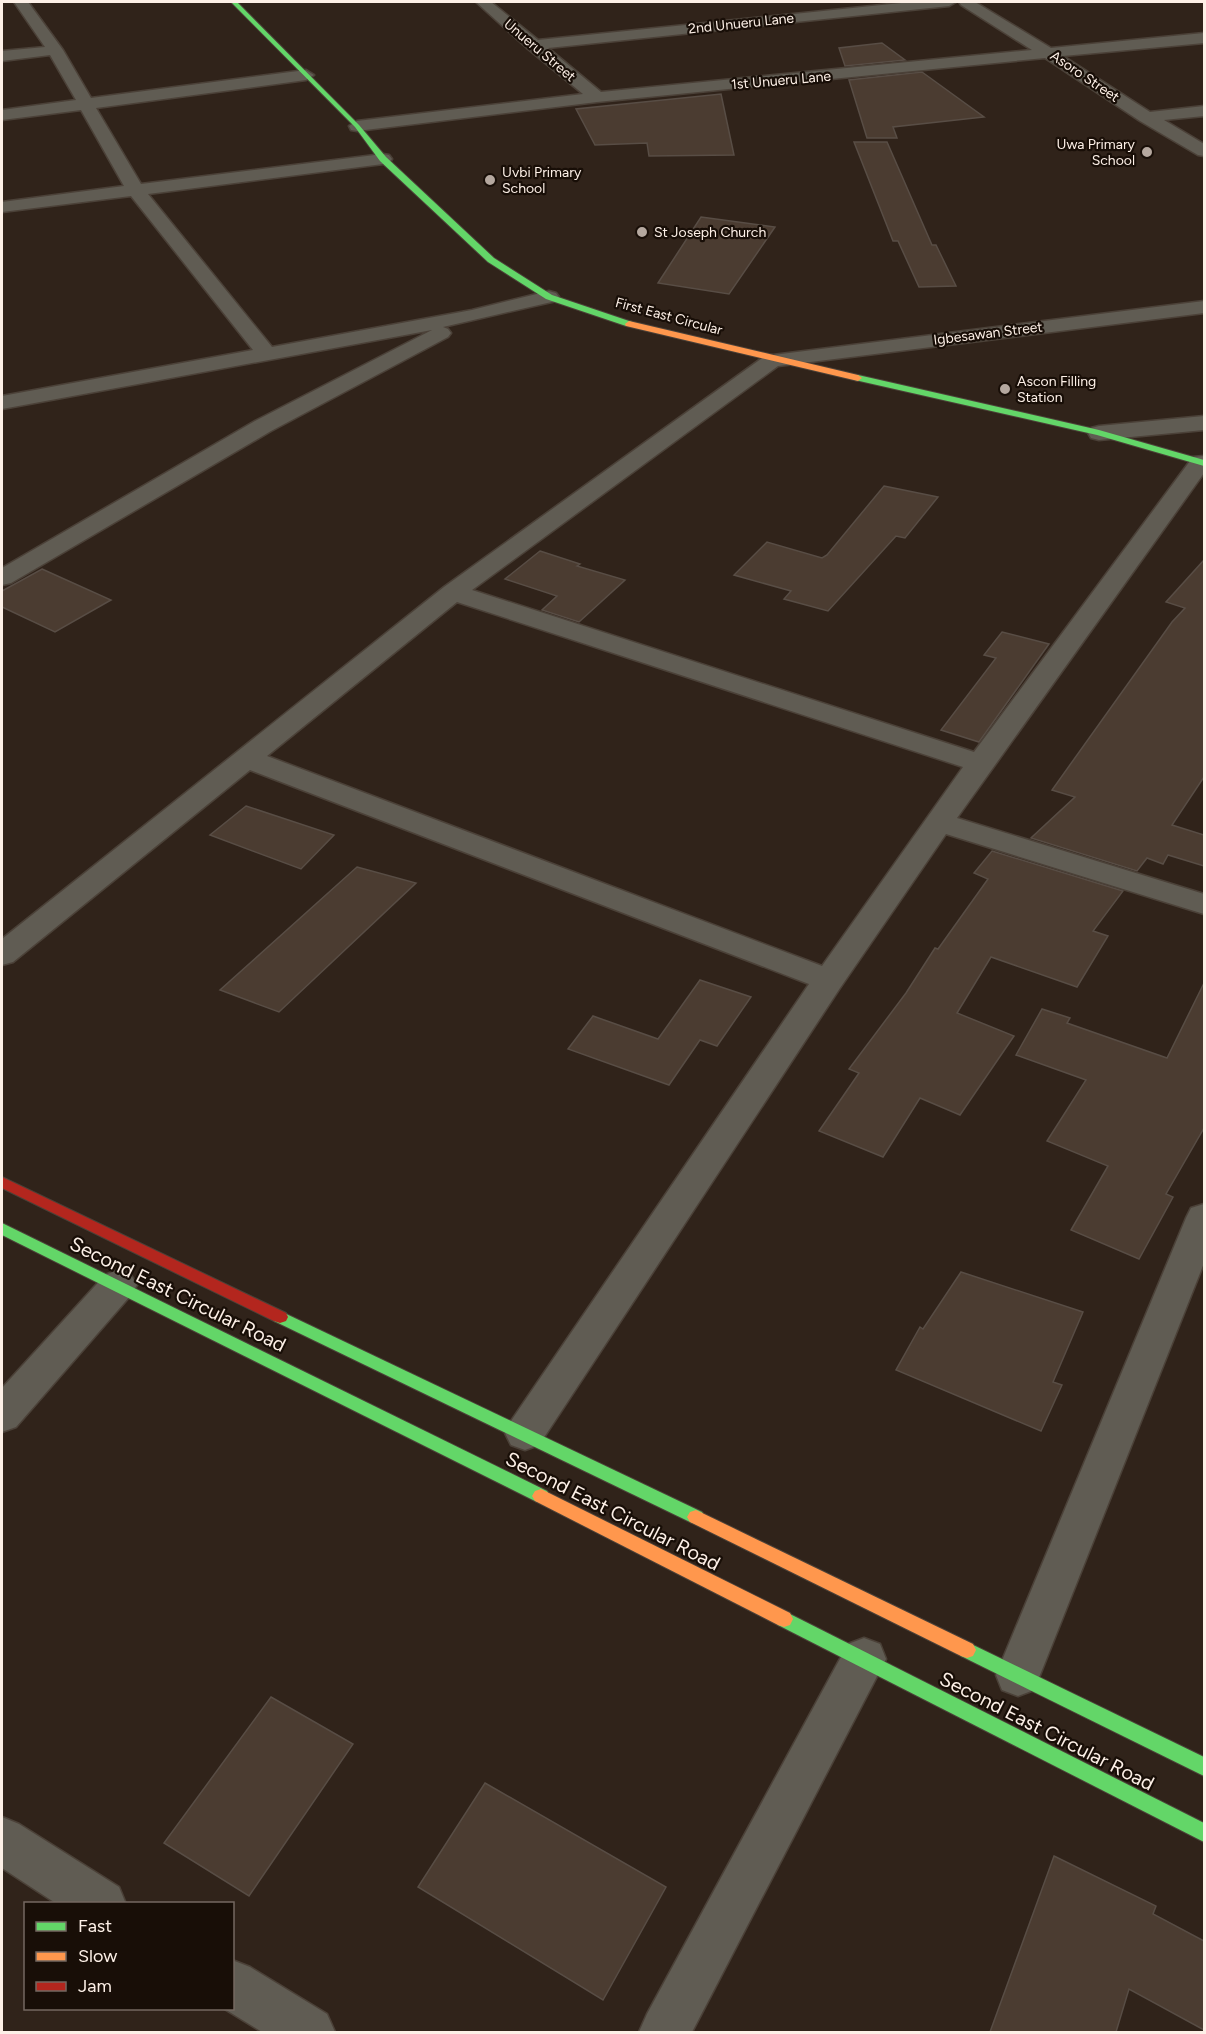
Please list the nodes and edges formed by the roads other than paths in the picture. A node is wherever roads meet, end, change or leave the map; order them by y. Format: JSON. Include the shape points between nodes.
{"nodes":[{"id":1,"x":21,"y":2,"type":"edge"},
{"id":2,"x":234,"y":2,"type":"edge"},
{"id":3,"x":483,"y":2,"type":"edge"},
{"id":4,"x":949,"y":2,"type":"edge"},
{"id":5,"x":966,"y":2,"type":"edge"},
{"id":6,"x":1204,"y":39,"type":"edge"},
{"id":7,"x":532,"y":45,"type":"junction"},
{"id":8,"x":55,"y":50,"type":"junction"},
{"id":9,"x":1052,"y":54,"type":"junction"},
{"id":10,"x":2,"y":56,"type":"edge"},
{"id":11,"x":306,"y":75,"type":"junction"},
{"id":12,"x":597,"y":97,"type":"junction"},
{"id":13,"x":86,"y":104,"type":"junction"},
{"id":14,"x":1204,"y":111,"type":"edge"},
{"id":15,"x":2,"y":115,"type":"edge"},
{"id":16,"x":1146,"y":117,"type":"junction"},
{"id":17,"x":357,"y":126,"type":"junction"},
{"id":18,"x":1204,"y":151,"type":"edge"},
{"id":19,"x":383,"y":159,"type":"junction"},
{"id":20,"x":135,"y":189,"type":"junction"},
{"id":21,"x":2,"y":207,"type":"edge"},
{"id":22,"x":549,"y":297,"type":"junction"},
{"id":23,"x":1204,"y":307,"type":"edge"},
{"id":24,"x":472,"y":316,"type":"junction"},
{"id":25,"x":267,"y":354,"type":"junction"},
{"id":26,"x":772,"y":360,"type":"junction"},
{"id":27,"x":2,"y":403,"type":"edge"},
{"id":28,"x":1204,"y":423,"type":"edge"},
{"id":29,"x":1099,"y":434,"type":"junction"},
{"id":30,"x":1203,"y":462,"type":"edge"},
{"id":31,"x":62,"y":543,"type":"junction"},
{"id":32,"x":2,"y":551,"type":"edge"},
{"id":33,"x":2,"y":578,"type":"edge"},
{"id":34,"x":453,"y":592,"type":"junction"},
{"id":35,"x":245,"y":758,"type":"junction"},
{"id":36,"x":980,"y":763,"type":"junction"},
{"id":37,"x":939,"y":822,"type":"junction"},
{"id":38,"x":1204,"y":904,"type":"edge"},
{"id":39,"x":2,"y":955,"type":"edge"},
{"id":40,"x":829,"y":980,"type":"junction"},
{"id":41,"x":2,"y":1182,"type":"edge"},
{"id":42,"x":1204,"y":1218,"type":"edge"},
{"id":43,"x":2,"y":1229,"type":"edge"},
{"id":44,"x":118,"y":1285,"type":"junction"},
{"id":45,"x":2,"y":1415,"type":"edge"},
{"id":46,"x":525,"y":1433,"type":"junction"},
{"id":47,"x":864,"y":1659,"type":"junction"},
{"id":48,"x":1018,"y":1675,"type":"junction"},
{"id":49,"x":1204,"y":1767,"type":"edge"},
{"id":50,"x":1204,"y":1833,"type":"edge"},
{"id":51,"x":2,"y":1841,"type":"edge"},
{"id":52,"x":99,"y":1902,"type":"edge"},
{"id":53,"x":234,"y":1986,"type":"edge"},
{"id":54,"x":309,"y":2032,"type":"edge"},
{"id":55,"x":665,"y":2032,"type":"edge"}],
"edges":[{"from":1,"to":8,"type":"street"},
{"from":2,"to":11,"type":"street","name":"First East Circular"},
{"from":3,"to":7,"type":"street","name":"Unueru Street"},
{"from":4,"to":7,"type":"street","name":"2nd Unueru Lane"},
{"from":5,"to":9,"type":"street","name":"Asoro Street"},
{"from":6,"to":9,"type":"street","name":"1st Unueru Lane"},
{"from":7,"to":12,"type":"street","name":"Unueru Street"},
{"from":8,"to":10,"type":"street"},
{"from":8,"to":13,"type":"street"},
{"from":9,"to":12,"type":"street","name":"1st Unueru Lane"},
{"from":9,"to":16,"type":"street","name":"Asoro Street"},
{"from":11,"to":13,"type":"street"},
{"from":11,"to":17,"type":"street","name":"First East Circular"},
{"from":12,"to":17,"type":"street","name":"1st Unueru Lane"},
{"from":13,"to":15,"type":"street"},
{"from":13,"to":20,"type":"street"},
{"from":14,"to":16,"type":"street"},
{"from":16,"to":18,"type":"street","name":"Asoro Street"},
{"from":17,"to":19,"type":"street","name":"First East Circular"},
{"from":19,"to":20,"type":"street"},
{"from":19,"to":22,"type":"street","name":"First East Circular","via":[[491,260]]},
{"from":20,"to":21,"type":"street"},
{"from":20,"to":25,"type":"street"},
{"from":22,"to":24,"type":"street"},
{"from":22,"to":26,"type":"street","name":"First East Circular","via":[[642,328]]},
{"from":23,"to":26,"type":"street","name":"Igbesawan Street"},
{"from":24,"to":25,"type":"street"},
{"from":24,"to":31,"type":"street","via":[[263,426]]},
{"from":25,"to":27,"type":"street"},
{"from":26,"to":29,"type":"street","name":"First East Circular"},
{"from":26,"to":34,"type":"street"},
{"from":28,"to":29,"type":"street"},
{"from":29,"to":30,"type":"street","name":"First East Circular"},
{"from":30,"to":36,"type":"street"},
{"from":31,"to":32,"type":"street"},
{"from":31,"to":33,"type":"street"},
{"from":34,"to":35,"type":"street"},
{"from":34,"to":36,"type":"street"},
{"from":35,"to":39,"type":"street"},
{"from":35,"to":40,"type":"street"},
{"from":36,"to":37,"type":"street"},
{"from":37,"to":38,"type":"street"},
{"from":37,"to":40,"type":"street"},
{"from":40,"to":46,"type":"street"},
{"from":41,"to":46,"type":"street","name":"Second East Circular Road"},
{"from":42,"to":48,"type":"street"},
{"from":43,"to":44,"type":"street","name":"Second East Circular Road"},
{"from":44,"to":45,"type":"street"},
{"from":44,"to":47,"type":"street","name":"Second East Circular Road"},
{"from":46,"to":48,"type":"street","name":"Second East Circular Road"},
{"from":47,"to":50,"type":"street","name":"Second East Circular Road"},
{"from":47,"to":55,"type":"street"},
{"from":48,"to":49,"type":"street","name":"Second East Circular Road"},
{"from":51,"to":52,"type":"street"},
{"from":53,"to":54,"type":"street"}]}
